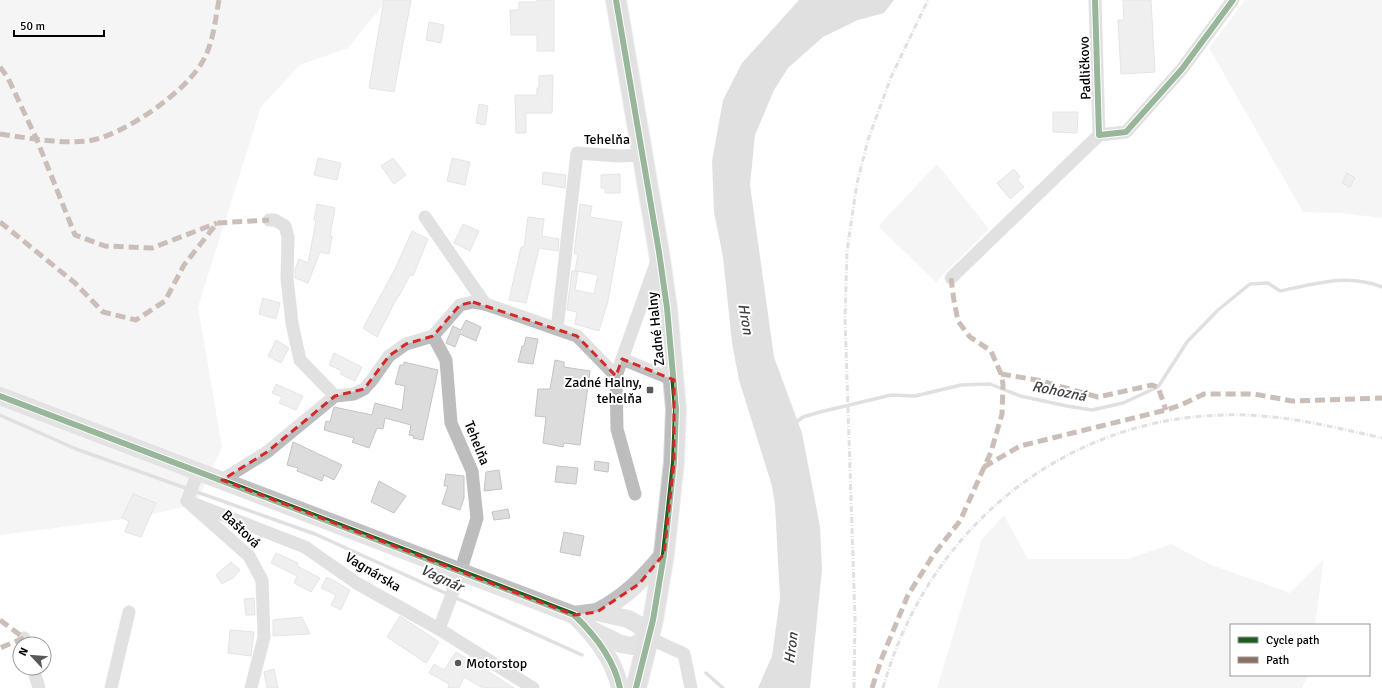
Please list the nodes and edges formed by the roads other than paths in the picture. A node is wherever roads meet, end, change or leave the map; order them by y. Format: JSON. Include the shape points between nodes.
{"nodes":[{"id":1,"x":616,"y":0,"type":"edge"},
{"id":2,"x":1095,"y":0,"type":"edge"},
{"id":3,"x":1233,"y":0,"type":"edge"},
{"id":4,"x":1099,"y":135,"type":"junction"},
{"id":5,"x":643,"y":155,"type":"junction"},
{"id":6,"x":425,"y":216,"type":"dead end"},
{"id":7,"x":269,"y":220,"type":"dead end"},
{"id":8,"x":659,"y":252,"type":"junction"},
{"id":9,"x":951,"y":278,"type":"dead end"},
{"id":10,"x":485,"y":304,"type":"junction"},
{"id":11,"x":557,"y":329,"type":"junction"},
{"id":12,"x":432,"y":336,"type":"junction"},
{"id":13,"x":622,"y":359,"type":"junction"},
{"id":14,"x":616,"y":376,"type":"junction"},
{"id":15,"x":674,"y":380,"type":"junction"},
{"id":16,"x":0,"y":396,"type":"edge"},
{"id":17,"x":336,"y":396,"type":"junction"},
{"id":18,"x":222,"y":480,"type":"junction"},
{"id":19,"x":192,"y":487,"type":"junction"},
{"id":20,"x":635,"y":494,"type":"dead end"},
{"id":21,"x":664,"y":554,"type":"junction"},
{"id":22,"x":455,"y":586,"type":"junction"},
{"id":23,"x":129,"y":612,"type":"dead end"},
{"id":24,"x":597,"y":612,"type":"junction"},
{"id":25,"x":574,"y":615,"type":"junction"},
{"id":26,"x":439,"y":629,"type":"junction"},
{"id":27,"x":589,"y":629,"type":"junction"},
{"id":28,"x":642,"y":664,"type":"edge"},
{"id":29,"x":35,"y":676,"type":"edge"},
{"id":30,"x":39,"y":688,"type":"edge"},
{"id":31,"x":111,"y":688,"type":"edge"},
{"id":32,"x":251,"y":688,"type":"edge"},
{"id":33,"x":533,"y":688,"type":"edge"},
{"id":34,"x":620,"y":688,"type":"edge"},
{"id":35,"x":691,"y":688,"type":"edge"}],
"edges":[{"from":1,"to":5,"type":"main road","name":"Zadné Halny"},
{"from":2,"to":4,"type":"street","name":"Padličkovo"},
{"from":3,"to":4,"type":"street","via":[[1182,69],[1126,132]]},
{"from":4,"to":9,"type":"street"},
{"from":5,"to":8,"type":"main road","name":"Zadné Halny"},
{"from":5,"to":11,"type":"street","name":"Tehelňa","via":[[578,154]]},
{"from":6,"to":10,"type":"street"},
{"from":7,"to":17,"type":"street","via":[[275,220],[285,226],[288,236],[287,278],[300,360]]},
{"from":8,"to":13,"type":"street"},
{"from":8,"to":15,"type":"main road","name":"Zadné Halny"},
{"from":10,"to":11,"type":"street"},
{"from":10,"to":12,"type":"street","via":[[473,302],[460,305]]},
{"from":11,"to":14,"type":"street","via":[[577,336]]},
{"from":12,"to":17,"type":"street","via":[[406,344],[389,356],[364,389],[354,394]]},
{"from":12,"to":22,"type":"street","name":"Tehelňa","via":[[446,360],[451,423],[472,471],[477,518]]},
{"from":13,"to":14,"type":"street"},
{"from":13,"to":15,"type":"street"},
{"from":14,"to":20,"type":"street","via":[[617,429]]},
{"from":15,"to":21,"type":"main road","name":"Zadné Halny","via":[[674,462]]},
{"from":16,"to":19,"type":"street"},
{"from":17,"to":18,"type":"street","via":[[267,452]]},
{"from":18,"to":19,"type":"street"},
{"from":18,"to":22,"type":"street"},
{"from":19,"to":26,"type":"street","name":"Vagnárska","via":[[305,547],[358,584]]},
{"from":19,"to":32,"type":"street","name":"Baštová","via":[[249,556],[262,580],[264,637]]},
{"from":21,"to":24,"type":"street","via":[[639,584],[613,604]]},
{"from":21,"to":28,"type":"main road","name":"Zadné Halny"},
{"from":22,"to":25,"type":"street"},
{"from":22,"to":26,"type":"street","name":"Tehelňa"},
{"from":23,"to":31,"type":"street"},
{"from":24,"to":25,"type":"street"},
{"from":24,"to":28,"type":"street","via":[[628,619],[639,625]]},
{"from":25,"to":27,"type":"street"},
{"from":26,"to":33,"type":"street","name":"Vagnárska"},
{"from":27,"to":28,"type":"street","via":[[621,644],[632,646]]},
{"from":27,"to":34,"type":"street","via":[[604,649],[615,670]]},
{"from":28,"to":35,"type":"street","via":[[684,654]]},
{"from":29,"to":30,"type":"street"}]}
